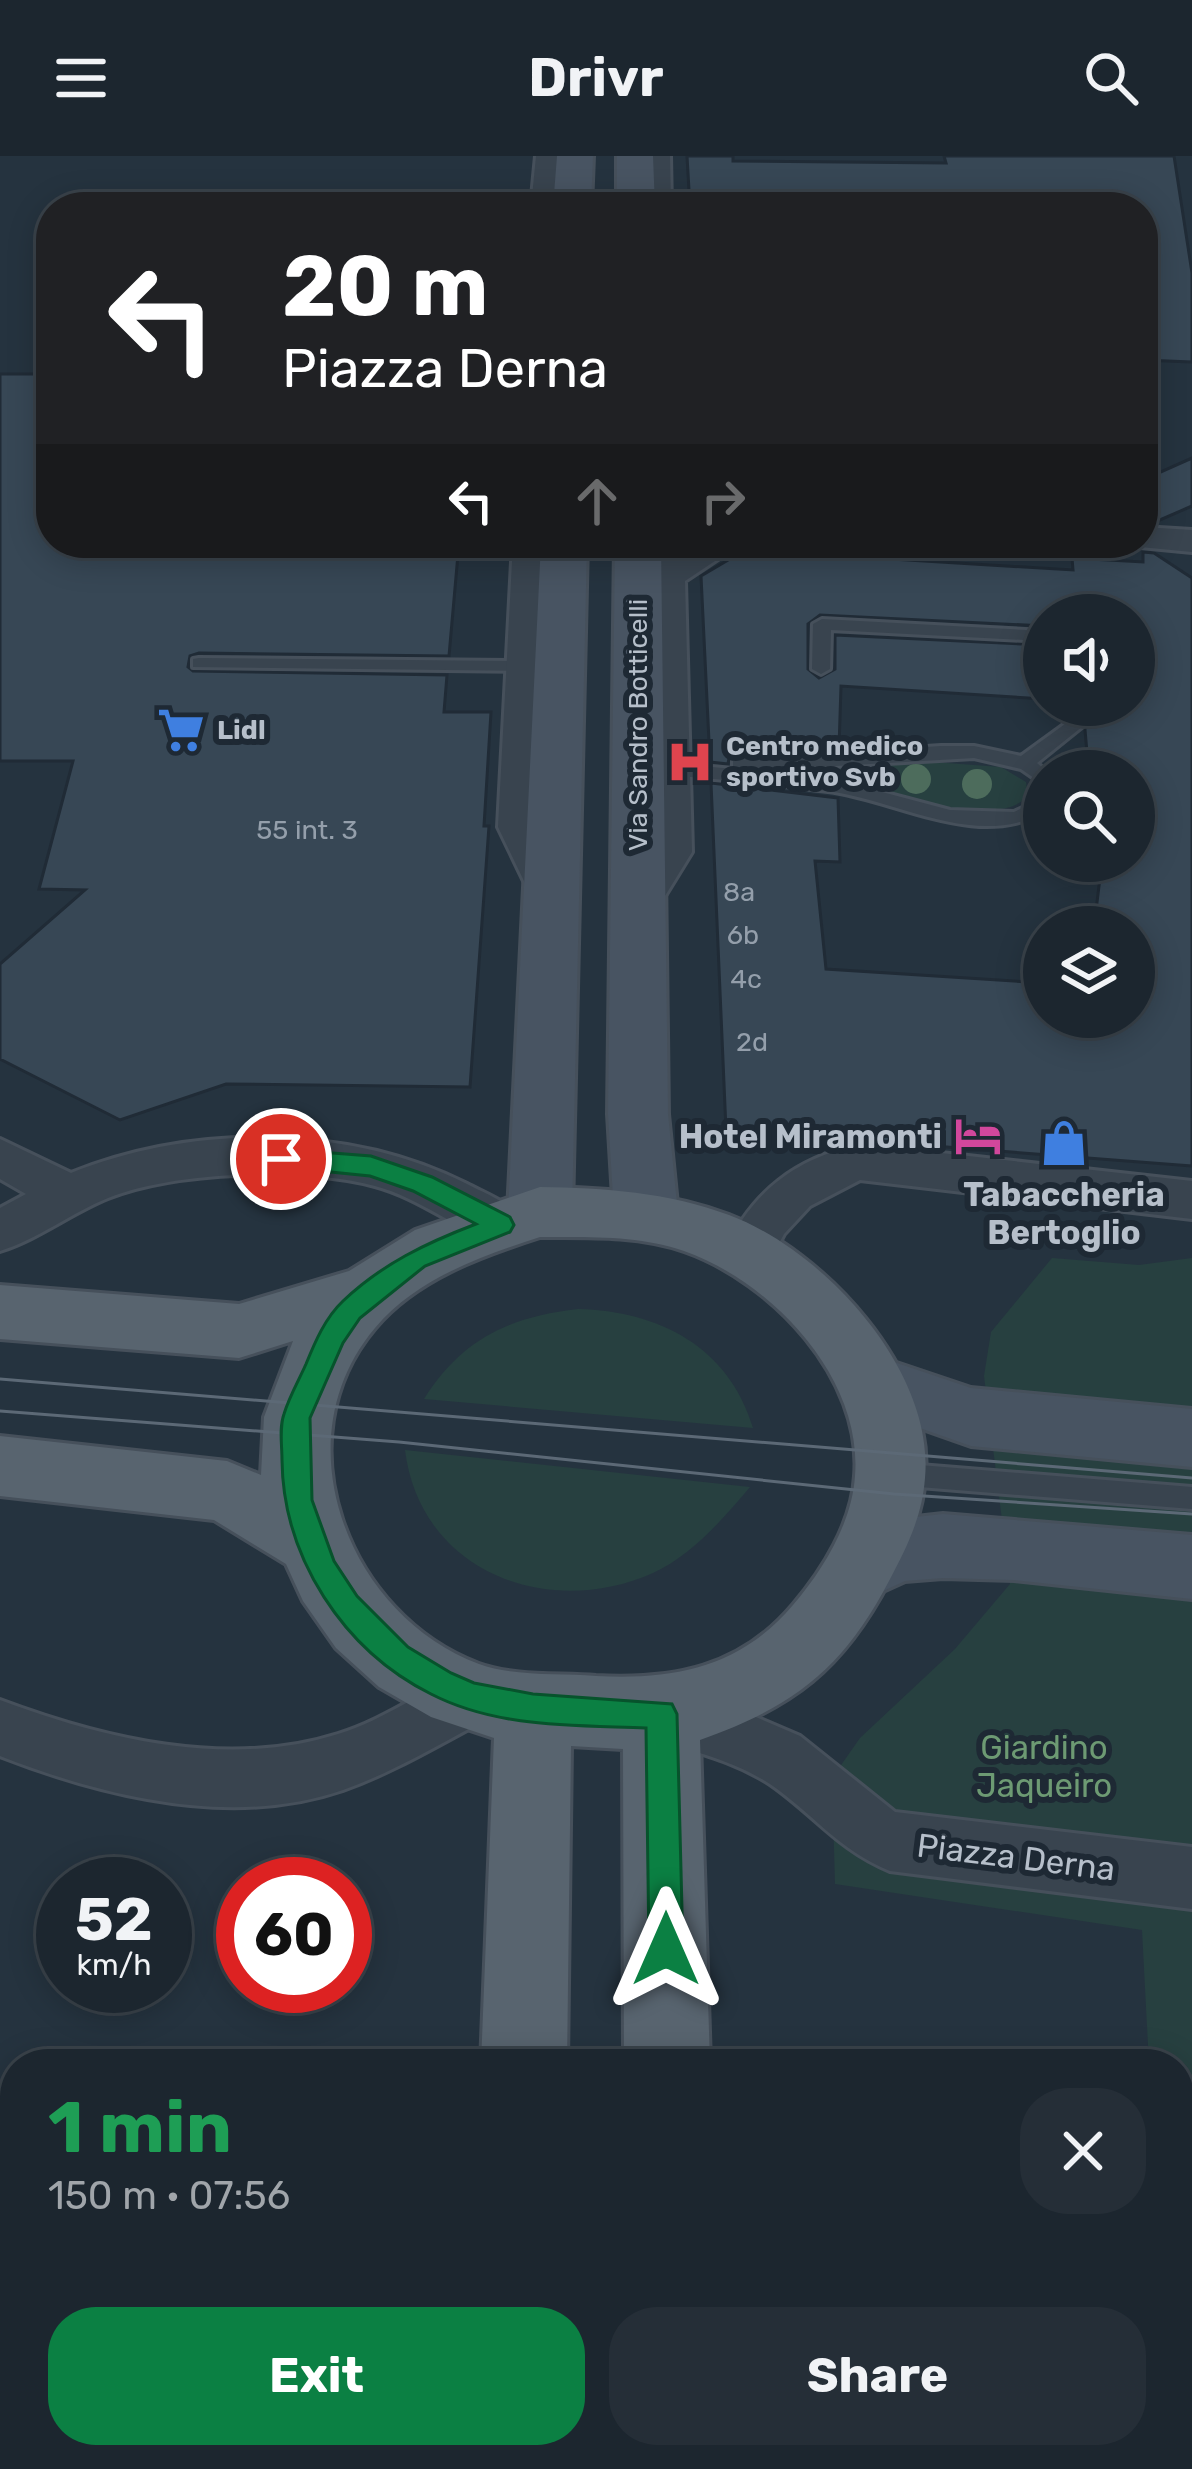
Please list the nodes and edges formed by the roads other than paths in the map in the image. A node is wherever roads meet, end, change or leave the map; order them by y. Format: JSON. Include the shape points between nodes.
{"nodes":[{"id":1,"x":550,"y":156,"type":"edge"},
{"id":2,"x":575,"y":156,"type":"edge"},
{"id":3,"x":635,"y":156,"type":"edge"},
{"id":4,"x":656,"y":156,"type":"edge"},
{"id":5,"x":547,"y":192,"type":"edge"},
{"id":6,"x":573,"y":192,"type":"edge"},
{"id":7,"x":636,"y":192,"type":"edge"},
{"id":8,"x":656,"y":192,"type":"edge"},
{"id":9,"x":1158,"y":539,"type":"edge"},
{"id":10,"x":1192,"y":541,"type":"edge"},
{"id":11,"x":530,"y":558,"type":"edge"},
{"id":12,"x":563,"y":558,"type":"edge"},
{"id":13,"x":657,"y":558,"type":"edge"},
{"id":14,"x":657,"y":558,"type":"edge"},
{"id":15,"x":1023,"y":635,"type":"edge"},
{"id":16,"x":199,"y":663,"type":"dead end"},
{"id":17,"x":523,"y":665,"type":"junction"},
{"id":18,"x":821,"y":669,"type":"dead end"},
{"id":19,"x":1074,"y":726,"type":"edge"},
{"id":20,"x":1041,"y":750,"type":"edge"},
{"id":21,"x":1023,"y":762,"type":"edge"},
{"id":22,"x":670,"y":769,"type":"junction"},
{"id":23,"x":714,"y":770,"type":"junction"},
{"id":24,"x":1023,"y":815,"type":"edge"},
{"id":25,"x":551,"y":896,"type":"junction"},
{"id":26,"x":637,"y":907,"type":"junction"},
{"id":27,"x":0,"y":1157,"type":"edge"},
{"id":28,"x":66,"y":1193,"type":"junction"},
{"id":29,"x":1192,"y":1199,"type":"edge"},
{"id":30,"x":646,"y":1214,"type":"junction"},
{"id":31,"x":520,"y":1218,"type":"junction"},
{"id":32,"x":0,"y":1232,"type":"edge"},
{"id":33,"x":749,"y":1252,"type":"junction"},
{"id":34,"x":373,"y":1290,"type":"junction"},
{"id":35,"x":0,"y":1312,"type":"edge"},
{"id":36,"x":869,"y":1382,"type":"junction"},
{"id":37,"x":1192,"y":1438,"type":"edge"},
{"id":38,"x":0,"y":1466,"type":"edge"},
{"id":39,"x":888,"y":1474,"type":"junction"},
{"id":40,"x":1192,"y":1498,"type":"edge"},
{"id":41,"x":310,"y":1541,"type":"junction"},
{"id":42,"x":1192,"y":1567,"type":"edge"},
{"id":43,"x":860,"y":1569,"type":"junction"},
{"id":44,"x":502,"y":1703,"type":"junction"},
{"id":45,"x":661,"y":1714,"type":"junction"},
{"id":46,"x":0,"y":1728,"type":"edge"},
{"id":47,"x":1192,"y":1878,"type":"edge"},
{"id":48,"x":523,"y":2049,"type":"edge"},
{"id":49,"x":667,"y":2049,"type":"edge"}],
"edges":[{"from":1,"to":5,"type":"street"},
{"from":2,"to":6,"type":"main road"},
{"from":3,"to":7,"type":"main road"},
{"from":4,"to":8,"type":"street"},
{"from":9,"to":10,"type":"street"},
{"from":11,"to":17,"type":"street"},
{"from":12,"to":25,"type":"main road"},
{"from":13,"to":22,"type":"street","name":"Via Sandro Botticelli"},
{"from":14,"to":26,"type":"main road","name":"Via Sandro Botticelli"},
{"from":15,"to":18,"type":"lane","via":[[823,624]]},
{"from":16,"to":17,"type":"lane"},
{"from":17,"to":25,"type":"street","via":[[519,827]]},
{"from":19,"to":20,"type":"lane"},
{"from":21,"to":23,"type":"lane","via":[[903,752]]},
{"from":22,"to":23,"type":"lane"},
{"from":22,"to":26,"type":"street","name":"Via Sandro Botticelli","via":[[671,852]]},
{"from":23,"to":24,"type":"lane","via":[[833,785],[950,817]]},
{"from":25,"to":31,"type":"main road"},
{"from":26,"to":30,"type":"main road","name":"Via Sandro Botticelli"},
{"from":27,"to":28,"type":"street"},
{"from":28,"to":31,"type":"street","name":"Piazza Derna","via":[[156,1163],[307,1159],[390,1172]]},
{"from":28,"to":32,"type":"street","name":"Piazza Derna"},
{"from":29,"to":33,"type":"street","via":[[860,1162],[801,1188],[764,1223]]},
{"from":30,"to":31,"type":"main road","name":"Piazza Derna"},
{"from":30,"to":33,"type":"main road","name":"Piazza Derna"},
{"from":31,"to":34,"type":"main road","name":"Piazza Derna","via":[[430,1251]]},
{"from":33,"to":36,"type":"main road","name":"Piazza Derna","via":[[814,1299]]},
{"from":34,"to":35,"type":"main road","via":[[239,1331]]},
{"from":34,"to":41,"type":"main road","name":"Piazza Derna","via":[[332,1337],[296,1418],[296,1491]]},
{"from":36,"to":37,"type":"main road","via":[[971,1418]]},
{"from":36,"to":39,"type":"main road","name":"Piazza Derna","via":[[886,1431]]},
{"from":38,"to":41,"type":"main road","via":[[227,1491]]},
{"from":39,"to":40,"type":"lane"},
{"from":39,"to":43,"type":"main road","name":"Piazza Derna","via":[[883,1514]]},
{"from":41,"to":44,"type":"main road","name":"Piazza Derna","via":[[333,1586],[379,1641],[420,1671]]},
{"from":42,"to":43,"type":"main road","via":[[913,1548]]},
{"from":43,"to":45,"type":"main road","name":"Piazza Derna","via":[[833,1613],[792,1654],[724,1694]]},
{"from":44,"to":45,"type":"main road","name":"Piazza Derna"},
{"from":44,"to":46,"type":"street","name":"Piazza Derna","via":[[343,1762],[271,1776],[136,1767]]},
{"from":44,"to":48,"type":"main road"},
{"from":45,"to":47,"type":"street","name":"Piazza Derna","via":[[771,1753],[890,1841]]},
{"from":45,"to":49,"type":"main road"}]}
